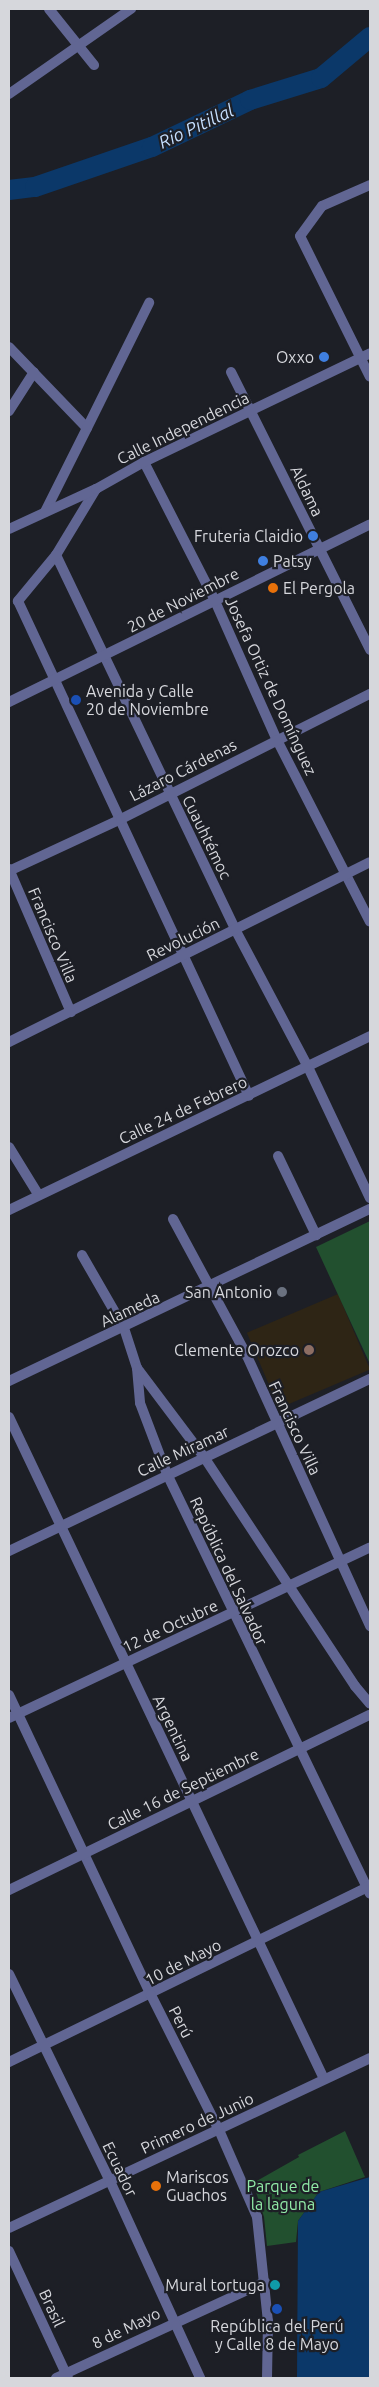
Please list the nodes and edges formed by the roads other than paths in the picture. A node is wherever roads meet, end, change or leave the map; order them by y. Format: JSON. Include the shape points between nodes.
{"nodes":[{"id":1,"x":49,"y":9,"type":"edge"},
{"id":2,"x":131,"y":9,"type":"edge"},
{"id":3,"x":78,"y":46,"type":"junction"},
{"id":4,"x":94,"y":66,"type":"dead end"},
{"id":5,"x":9,"y":94,"type":"edge"},
{"id":6,"x":370,"y":185,"type":"edge"},
{"id":7,"x":148,"y":303,"type":"dead end"},
{"id":8,"x":9,"y":347,"type":"edge"},
{"id":9,"x":366,"y":356,"type":"edge"},
{"id":10,"x":34,"y":372,"type":"junction"},
{"id":11,"x":231,"y":372,"type":"dead end"},
{"id":12,"x":370,"y":377,"type":"edge"},
{"id":13,"x":9,"y":411,"type":"edge"},
{"id":14,"x":251,"y":412,"type":"junction"},
{"id":15,"x":87,"y":428,"type":"junction"},
{"id":16,"x":144,"y":462,"type":"junction"},
{"id":17,"x":96,"y":490,"type":"junction"},
{"id":18,"x":45,"y":512,"type":"junction"},
{"id":19,"x":370,"y":524,"type":"edge"},
{"id":20,"x":9,"y":529,"type":"edge"},
{"id":21,"x":319,"y":548,"type":"junction"},
{"id":22,"x":56,"y":555,"type":"junction"},
{"id":23,"x":215,"y":601,"type":"junction"},
{"id":24,"x":370,"y":650,"type":"edge"},
{"id":25,"x":104,"y":656,"type":"junction"},
{"id":26,"x":54,"y":681,"type":"junction"},
{"id":27,"x":370,"y":694,"type":"edge"},
{"id":28,"x":9,"y":702,"type":"edge"},
{"id":29,"x":277,"y":740,"type":"junction"},
{"id":30,"x":170,"y":794,"type":"junction"},
{"id":31,"x":121,"y":819,"type":"junction"},
{"id":32,"x":370,"y":862,"type":"edge"},
{"id":33,"x":9,"y":870,"type":"edge"},
{"id":34,"x":347,"y":873,"type":"junction"},
{"id":35,"x":370,"y":922,"type":"edge"},
{"id":36,"x":236,"y":930,"type":"junction"},
{"id":37,"x":184,"y":955,"type":"junction"},
{"id":38,"x":71,"y":1012,"type":"junction"},
{"id":39,"x":370,"y":1036,"type":"edge"},
{"id":40,"x":9,"y":1042,"type":"edge"},
{"id":41,"x":308,"y":1067,"type":"junction"},
{"id":42,"x":249,"y":1096,"type":"junction"},
{"id":43,"x":9,"y":1147,"type":"edge"},
{"id":44,"x":278,"y":1156,"type":"dead end"},
{"id":45,"x":38,"y":1194,"type":"junction"},
{"id":46,"x":370,"y":1198,"type":"edge"},
{"id":47,"x":370,"y":1209,"type":"edge"},
{"id":48,"x":9,"y":1210,"type":"edge"},
{"id":49,"x":173,"y":1218,"type":"dead end"},
{"id":50,"x":316,"y":1236,"type":"junction"},
{"id":51,"x":82,"y":1255,"type":"dead end"},
{"id":52,"x":208,"y":1289,"type":"junction"},
{"id":53,"x":124,"y":1328,"type":"junction"},
{"id":54,"x":137,"y":1368,"type":"junction"},
{"id":55,"x":370,"y":1379,"type":"edge"},
{"id":56,"x":9,"y":1381,"type":"edge"},
{"id":57,"x":9,"y":1417,"type":"edge"},
{"id":58,"x":276,"y":1425,"type":"junction"},
{"id":59,"x":204,"y":1457,"type":"junction"},
{"id":60,"x":167,"y":1474,"type":"junction"},
{"id":61,"x":63,"y":1525,"type":"junction"},
{"id":62,"x":370,"y":1547,"type":"edge"},
{"id":63,"x":9,"y":1551,"type":"edge"},
{"id":64,"x":341,"y":1560,"type":"junction"},
{"id":65,"x":290,"y":1585,"type":"junction"},
{"id":66,"x":232,"y":1614,"type":"junction"},
{"id":67,"x":370,"y":1626,"type":"edge"},
{"id":68,"x":124,"y":1663,"type":"junction"},
{"id":69,"x":9,"y":1695,"type":"edge"},
{"id":70,"x":370,"y":1704,"type":"edge"},
{"id":71,"x":370,"y":1715,"type":"edge"},
{"id":72,"x":13,"y":1716,"type":"edge"},
{"id":73,"x":300,"y":1748,"type":"junction"},
{"id":74,"x":192,"y":1802,"type":"junction"},
{"id":75,"x":84,"y":1854,"type":"junction"},
{"id":76,"x":369,"y":1888,"type":"edge"},
{"id":77,"x":9,"y":1890,"type":"edge"},
{"id":78,"x":257,"y":1941,"type":"junction"},
{"id":79,"x":9,"y":1974,"type":"edge"},
{"id":80,"x":151,"y":1995,"type":"junction"},
{"id":81,"x":42,"y":2046,"type":"junction"},
{"id":82,"x":370,"y":2058,"type":"edge"},
{"id":83,"x":9,"y":2062,"type":"edge"},
{"id":84,"x":324,"y":2079,"type":"junction"},
{"id":85,"x":219,"y":2130,"type":"junction"},
{"id":86,"x":110,"y":2181,"type":"junction"},
{"id":87,"x":9,"y":2228,"type":"edge"},
{"id":88,"x":9,"y":2251,"type":"edge"},
{"id":89,"x":265,"y":2282,"type":"junction"},
{"id":90,"x":174,"y":2322,"type":"junction"},
{"id":91,"x":67,"y":2376,"type":"edge"},
{"id":92,"x":56,"y":2378,"type":"edge"},
{"id":93,"x":200,"y":2378,"type":"edge"},
{"id":94,"x":267,"y":2378,"type":"edge"}],
"edges":[{"from":1,"to":3,"type":"street"},
{"from":2,"to":3,"type":"street"},
{"from":3,"to":4,"type":"street"},
{"from":3,"to":5,"type":"street"},
{"from":6,"to":9,"type":"street","via":[[322,206],[300,236]]},
{"from":7,"to":15,"type":"street"},
{"from":8,"to":10,"type":"street"},
{"from":9,"to":12,"type":"street"},
{"from":9,"to":14,"type":"street","name":"Calle Independencia"},
{"from":10,"to":13,"type":"street"},
{"from":10,"to":15,"type":"street"},
{"from":11,"to":14,"type":"street","name":"Aldama"},
{"from":14,"to":16,"type":"street","name":"Calle Independencia"},
{"from":14,"to":21,"type":"street","name":"Aldama"},
{"from":15,"to":18,"type":"street"},
{"from":16,"to":17,"type":"street","name":"Calle Independencia"},
{"from":16,"to":23,"type":"street","name":"Josefa Ortiz de Domínguez"},
{"from":17,"to":18,"type":"street","name":"Calle Independencia"},
{"from":17,"to":22,"type":"street"},
{"from":18,"to":20,"type":"street","name":"Calle Independencia"},
{"from":19,"to":21,"type":"street","name":"20 de Noviembre"},
{"from":21,"to":23,"type":"street","name":"20 de Noviembre"},
{"from":21,"to":24,"type":"street","name":"Aldama"},
{"from":22,"to":25,"type":"street","name":"Cuauhtémoc"},
{"from":22,"to":26,"type":"street","via":[[18,601]]},
{"from":23,"to":25,"type":"street","name":"20 de Noviembre"},
{"from":23,"to":29,"type":"street","name":"Josefa Ortiz de Domínguez"},
{"from":25,"to":26,"type":"street","name":"20 de Noviembre"},
{"from":25,"to":30,"type":"street","name":"Cuauhtémoc"},
{"from":26,"to":28,"type":"street","name":"20 de Noviembre"},
{"from":26,"to":31,"type":"street"},
{"from":27,"to":29,"type":"street","name":"Lázaro Cárdenas"},
{"from":29,"to":30,"type":"street","name":"Lázaro Cárdenas"},
{"from":29,"to":34,"type":"street","name":"Josefa Ortiz de Domínguez"},
{"from":30,"to":31,"type":"street","name":"Lázaro Cárdenas"},
{"from":30,"to":36,"type":"street","name":"Cuauhtémoc"},
{"from":31,"to":33,"type":"street","name":"Lázaro Cárdenas"},
{"from":31,"to":37,"type":"street"},
{"from":32,"to":34,"type":"street","name":"Revolución"},
{"from":33,"to":38,"type":"street","name":"Francisco Villa"},
{"from":34,"to":35,"type":"street","name":"Josefa Ortiz de Domínguez"},
{"from":34,"to":36,"type":"street","name":"Revolución"},
{"from":36,"to":37,"type":"street","name":"Revolución"},
{"from":36,"to":41,"type":"street","name":"Cuauhtémoc"},
{"from":37,"to":38,"type":"street","name":"Revolución"},
{"from":37,"to":42,"type":"street"},
{"from":38,"to":40,"type":"street","name":"Revolución"},
{"from":39,"to":41,"type":"street","name":"Calle 24 de Febrero"},
{"from":41,"to":42,"type":"street","name":"Calle 24 de Febrero"},
{"from":41,"to":46,"type":"street","name":"Cuauhtémoc"},
{"from":42,"to":45,"type":"street","name":"Calle 24 de Febrero"},
{"from":43,"to":45,"type":"street"},
{"from":44,"to":50,"type":"street"},
{"from":45,"to":48,"type":"street","name":"Calle 24 de Febrero"},
{"from":47,"to":50,"type":"street","name":"Alameda"},
{"from":49,"to":52,"type":"street","name":"Francisco Villa"},
{"from":50,"to":52,"type":"street","name":"Alameda"},
{"from":51,"to":53,"type":"street","name":"República del Salvador"},
{"from":52,"to":53,"type":"street","name":"Alameda"},
{"from":52,"to":58,"type":"street","name":"Francisco Villa","via":[[247,1356]]},
{"from":53,"to":54,"type":"street","name":"República del Salvador"},
{"from":53,"to":56,"type":"street","name":"Alameda"},
{"from":54,"to":59,"type":"street"},
{"from":54,"to":60,"type":"street","name":"República del Salvador","via":[[140,1403]]},
{"from":55,"to":58,"type":"street","name":"Calle Miramar"},
{"from":57,"to":61,"type":"street","name":"Argentina"},
{"from":58,"to":59,"type":"street","name":"Calle Miramar"},
{"from":58,"to":64,"type":"street","name":"Francisco Villa"},
{"from":59,"to":60,"type":"street","name":"Calle Miramar"},
{"from":59,"to":65,"type":"street"},
{"from":60,"to":61,"type":"street","name":"Calle Miramar"},
{"from":60,"to":66,"type":"street","name":"República del Salvador"},
{"from":61,"to":63,"type":"street","name":"Calle Miramar"},
{"from":61,"to":68,"type":"street","name":"Argentina"},
{"from":62,"to":64,"type":"street","name":"12 de Octubre"},
{"from":64,"to":65,"type":"street","name":"12 de Octubre"},
{"from":64,"to":67,"type":"street","name":"Francisco Villa"},
{"from":65,"to":66,"type":"street","name":"12 de Octubre"},
{"from":65,"to":70,"type":"street"},
{"from":66,"to":68,"type":"street","name":"12 de Octubre"},
{"from":66,"to":73,"type":"street","name":"República del Salvador"},
{"from":68,"to":72,"type":"street","name":"12 de Octubre"},
{"from":68,"to":74,"type":"street","name":"Argentina"},
{"from":69,"to":72,"type":"street","name":"Perú"},
{"from":71,"to":73,"type":"street","name":"Calle 16 de Septiembre"},
{"from":72,"to":75,"type":"street","name":"Perú"},
{"from":73,"to":74,"type":"street","name":"Calle 16 de Septiembre"},
{"from":73,"to":76,"type":"street","name":"República del Salvador"},
{"from":74,"to":75,"type":"street","name":"Calle 16 de Septiembre"},
{"from":74,"to":78,"type":"street","name":"Argentina"},
{"from":75,"to":77,"type":"street","name":"Calle 16 de Septiembre"},
{"from":75,"to":80,"type":"street","name":"Perú"},
{"from":76,"to":78,"type":"street","name":"10 de Mayo"},
{"from":78,"to":80,"type":"street","name":"10 de Mayo"},
{"from":78,"to":84,"type":"street","name":"Argentina"},
{"from":79,"to":81,"type":"street","name":"Ecuador"},
{"from":80,"to":81,"type":"street","name":"10 de Mayo"},
{"from":80,"to":85,"type":"street","name":"Perú"},
{"from":81,"to":83,"type":"street","name":"10 de Mayo"},
{"from":81,"to":86,"type":"street","name":"Ecuador"},
{"from":82,"to":84,"type":"street","name":"Primero de Junio"},
{"from":84,"to":85,"type":"street","name":"Primero de Junio"},
{"from":85,"to":86,"type":"street","name":"Primero de Junio"},
{"from":85,"to":89,"type":"street","name":"Perú","via":[[257,2217]]},
{"from":86,"to":87,"type":"street","name":"Primero de Junio"},
{"from":86,"to":90,"type":"street","name":"Ecuador"},
{"from":88,"to":91,"type":"street","name":"Brasil"},
{"from":89,"to":90,"type":"street","name":"8 de Mayo"},
{"from":89,"to":94,"type":"street","name":"Perú"},
{"from":90,"to":91,"type":"street","name":"8 de Mayo"},
{"from":90,"to":93,"type":"street","name":"Ecuador"},
{"from":91,"to":92,"type":"street","name":"8 de Mayo"}]}
